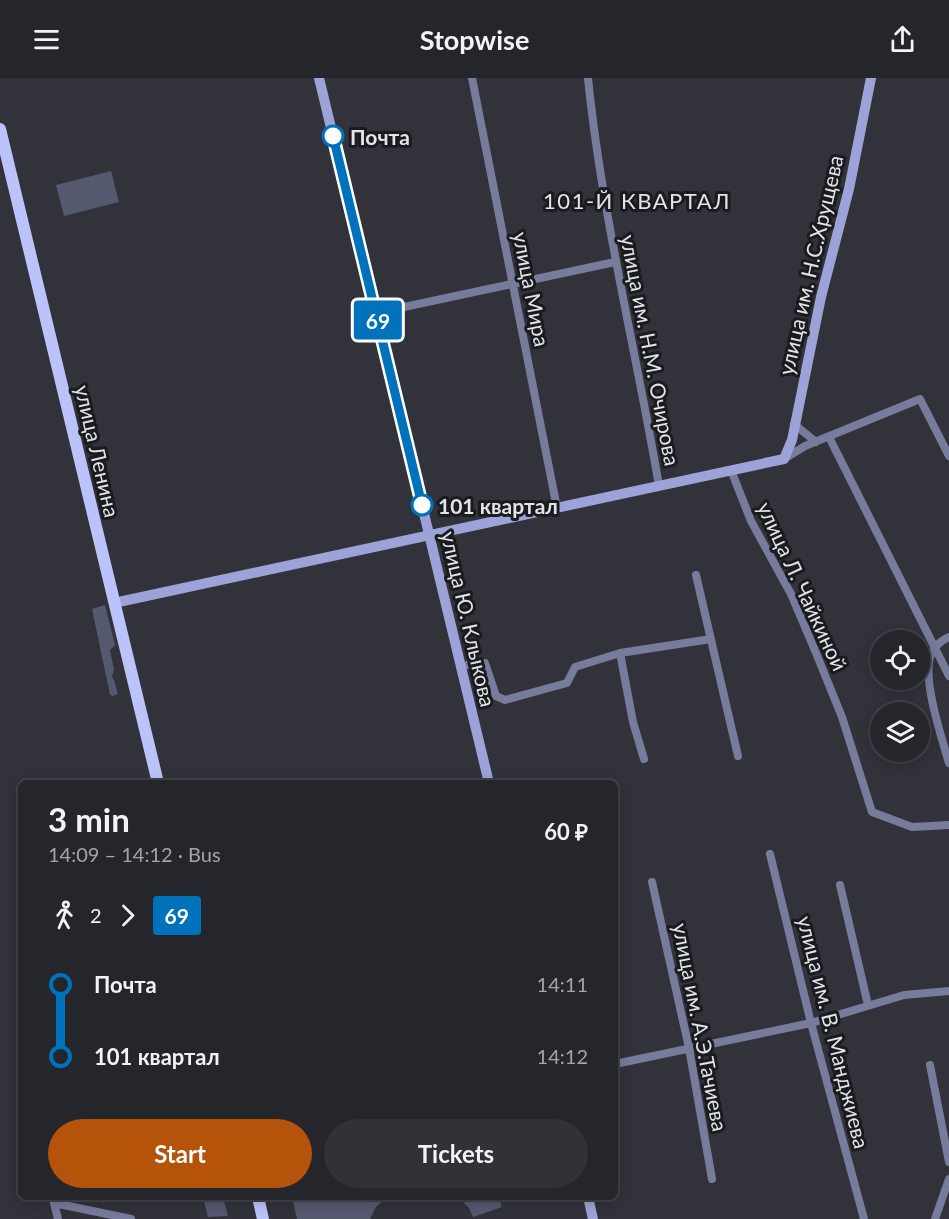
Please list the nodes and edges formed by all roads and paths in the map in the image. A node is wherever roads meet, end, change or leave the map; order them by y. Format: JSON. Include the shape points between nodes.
{"nodes":[{"id":1,"x":319,"y":78,"type":"edge"},
{"id":2,"x":472,"y":78,"type":"edge"},
{"id":3,"x":588,"y":78,"type":"edge"},
{"id":4,"x":871,"y":78,"type":"edge"},
{"id":5,"x":0,"y":129,"type":"edge"},
{"id":6,"x":615,"y":262,"type":"junction"},
{"id":7,"x":512,"y":283,"type":"junction"},
{"id":8,"x":376,"y":313,"type":"junction"},
{"id":9,"x":794,"y":424,"type":"junction"},
{"id":10,"x":829,"y":437,"type":"junction"},
{"id":11,"x":816,"y":442,"type":"junction"},
{"id":12,"x":949,"y":456,"type":"edge"},
{"id":13,"x":784,"y":459,"type":"junction"},
{"id":14,"x":731,"y":471,"type":"junction"},
{"id":15,"x":659,"y":486,"type":"junction"},
{"id":16,"x":557,"y":508,"type":"junction"},
{"id":17,"x":429,"y":535,"type":"junction"},
{"id":18,"x":696,"y":575,"type":"dead end"},
{"id":19,"x":114,"y":603,"type":"junction"},
{"id":20,"x":949,"y":637,"type":"edge"},
{"id":21,"x":711,"y":639,"type":"junction"},
{"id":22,"x":935,"y":649,"type":"junction"},
{"id":23,"x":620,"y":653,"type":"junction"},
{"id":24,"x":460,"y":666,"type":"junction"},
{"id":25,"x":949,"y":676,"type":"edge"},
{"id":26,"x":738,"y":756,"type":"dead end"},
{"id":27,"x":644,"y":759,"type":"dead end"},
{"id":28,"x":949,"y":763,"type":"edge"},
{"id":29,"x":157,"y":780,"type":"edge"},
{"id":30,"x":488,"y":780,"type":"edge"},
{"id":31,"x":949,"y":825,"type":"edge"},
{"id":32,"x":770,"y":854,"type":"dead end"},
{"id":33,"x":652,"y":882,"type":"dead end"},
{"id":34,"x":840,"y":885,"type":"dead end"},
{"id":35,"x":949,"y":991,"type":"edge"},
{"id":36,"x":868,"y":1005,"type":"junction"},
{"id":37,"x":811,"y":1023,"type":"junction"},
{"id":38,"x":689,"y":1048,"type":"junction"},
{"id":39,"x":618,"y":1064,"type":"edge"},
{"id":40,"x":930,"y":1065,"type":"dead end"},
{"id":41,"x":949,"y":1162,"type":"edge"},
{"id":42,"x":712,"y":1179,"type":"dead end"},
{"id":43,"x":949,"y":1179,"type":"edge"},
{"id":44,"x":259,"y":1200,"type":"edge"},
{"id":45,"x":589,"y":1200,"type":"edge"},
{"id":46,"x":58,"y":1219,"type":"edge"},
{"id":47,"x":131,"y":1219,"type":"edge"},
{"id":48,"x":263,"y":1219,"type":"edge"},
{"id":49,"x":593,"y":1219,"type":"edge"},
{"id":50,"x":864,"y":1219,"type":"edge"},
{"id":51,"x":935,"y":1219,"type":"edge"}],
"edges":[{"from":1,"to":8,"type":"main road","name":"улица Ю. Клыкова"},
{"from":2,"to":7,"type":"street","name":"улица Мира"},
{"from":3,"to":6,"type":"street","name":"улица им. Н.М. Очирова"},
{"from":4,"to":9,"type":"main road","name":"улица им. Н.С.Хрущева"},
{"from":5,"to":19,"type":"main road","name":"улица Ленина"},
{"from":6,"to":7,"type":"street"},
{"from":6,"to":15,"type":"street","name":"улица им. Н.М. Очирова"},
{"from":7,"to":8,"type":"street"},
{"from":7,"to":16,"type":"street","name":"улица Мира"},
{"from":8,"to":17,"type":"main road","name":"улица Ю. Клыкова"},
{"from":9,"to":11,"type":"street"},
{"from":9,"to":13,"type":"main road","name":"улица им. Н.С.Хрущева"},
{"from":10,"to":11,"type":"street"},
{"from":10,"to":12,"type":"street","via":[[920,399]]},
{"from":10,"to":22,"type":"street"},
{"from":11,"to":13,"type":"street"},
{"from":13,"to":14,"type":"main road"},
{"from":14,"to":15,"type":"main road"},
{"from":14,"to":31,"type":"street","name":"улица Л. Чайкиной","via":[[751,521],[791,594],[820,661],[872,812],[912,827]]},
{"from":15,"to":16,"type":"main road"},
{"from":16,"to":17,"type":"main road"},
{"from":17,"to":19,"type":"main road"},
{"from":17,"to":24,"type":"main road","name":"улица Ю. Клыкова"},
{"from":18,"to":21,"type":"street"},
{"from":19,"to":29,"type":"main road","name":"улица Ленина"},
{"from":20,"to":22,"type":"street"},
{"from":21,"to":23,"type":"street"},
{"from":21,"to":26,"type":"street"},
{"from":22,"to":25,"type":"street"},
{"from":22,"to":28,"type":"street","via":[[929,674],[931,698]]},
{"from":23,"to":24,"type":"street","via":[[575,667],[567,683],[505,700],[496,696],[485,663]]},
{"from":23,"to":27,"type":"street"},
{"from":24,"to":30,"type":"main road","name":"улица Ю. Клыкова"},
{"from":32,"to":37,"type":"street","name":"улица им. В. Манджиева"},
{"from":33,"to":38,"type":"street","name":"улица им. А.Э.Тачиева"},
{"from":34,"to":36,"type":"street"},
{"from":35,"to":36,"type":"street","via":[[904,994]]},
{"from":36,"to":37,"type":"street"},
{"from":37,"to":38,"type":"street"},
{"from":37,"to":50,"type":"street","name":"улица им. В. Манджиева"},
{"from":38,"to":39,"type":"street"},
{"from":38,"to":42,"type":"street","name":"улица им. А.Э.Тачиева"},
{"from":40,"to":41,"type":"street"},
{"from":43,"to":51,"type":"street"},
{"from":44,"to":48,"type":"main road"},
{"from":45,"to":49,"type":"main road"},
{"from":46,"to":47,"type":"street","via":[[54,1203]]}]}
